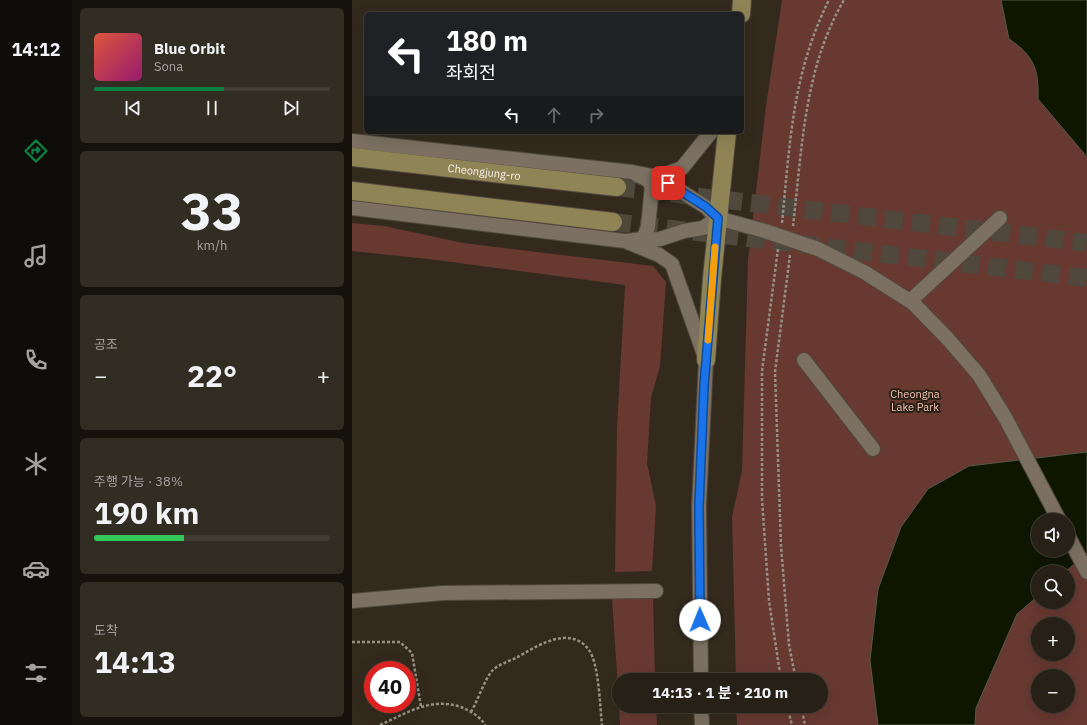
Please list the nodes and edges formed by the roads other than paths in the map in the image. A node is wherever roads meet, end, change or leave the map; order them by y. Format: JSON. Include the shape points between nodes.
{"nodes":[{"id":1,"x":742,"y":0,"type":"edge"},
{"id":2,"x":741,"y":12,"type":"edge"},
{"id":3,"x":709,"y":134,"type":"edge"},
{"id":4,"x":727,"y":134,"type":"edge"},
{"id":5,"x":352,"y":141,"type":"edge"},
{"id":6,"x":352,"y":157,"type":"edge"},
{"id":7,"x":632,"y":172,"type":"junction"},
{"id":8,"x":658,"y":177,"type":"junction"},
{"id":9,"x":617,"y":187,"type":"tunnel mouth"},
{"id":10,"x":352,"y":190,"type":"edge"},
{"id":11,"x":352,"y":208,"type":"edge"},
{"id":12,"x":718,"y":218,"type":"junction"},
{"id":13,"x":1000,"y":218,"type":"dead end"},
{"id":14,"x":613,"y":222,"type":"tunnel mouth"},
{"id":15,"x":625,"y":241,"type":"junction"},
{"id":16,"x":910,"y":301,"type":"junction"},
{"id":17,"x":706,"y":360,"type":"junction"},
{"id":18,"x":804,"y":360,"type":"dead end"},
{"id":19,"x":873,"y":449,"type":"dead end"},
{"id":20,"x":1055,"y":513,"type":"edge"},
{"id":21,"x":1075,"y":549,"type":"edge"},
{"id":22,"x":1087,"y":572,"type":"edge"},
{"id":23,"x":656,"y":591,"type":"dead end"},
{"id":24,"x":352,"y":601,"type":"edge"},
{"id":25,"x":701,"y":673,"type":"edge"},
{"id":26,"x":701,"y":713,"type":"edge"},
{"id":27,"x":702,"y":725,"type":"edge"}],
"edges":[{"from":1,"to":2,"type":"main road"},
{"from":3,"to":8,"type":"street","via":[[682,168]]},
{"from":4,"to":12,"type":"main road"},
{"from":5,"to":7,"type":"street"},
{"from":6,"to":9,"type":"main road","name":"Cheongjung-ro"},
{"from":7,"to":8,"type":"street"},
{"from":7,"to":15,"type":"street","via":[[648,180],[652,186],[652,193],[648,227],[643,239]]},
{"from":8,"to":12,"type":"street","via":[[706,207]]},
{"from":10,"to":14,"type":"main road"},
{"from":11,"to":15,"type":"street"},
{"from":12,"to":15,"type":"street","via":[[703,228],[684,231],[660,240]]},
{"from":12,"to":16,"type":"street","via":[[818,249],[864,272]]},
{"from":12,"to":17,"type":"main road"},
{"from":13,"to":16,"type":"street"},
{"from":15,"to":17,"type":"street","via":[[659,255],[672,264]]},
{"from":16,"to":20,"type":"street","via":[[979,374],[1006,419]]},
{"from":17,"to":25,"type":"street","via":[[699,506]]},
{"from":18,"to":19,"type":"street"},
{"from":21,"to":22,"type":"street"},
{"from":23,"to":24,"type":"street","via":[[443,593]]},
{"from":26,"to":27,"type":"street"}]}
